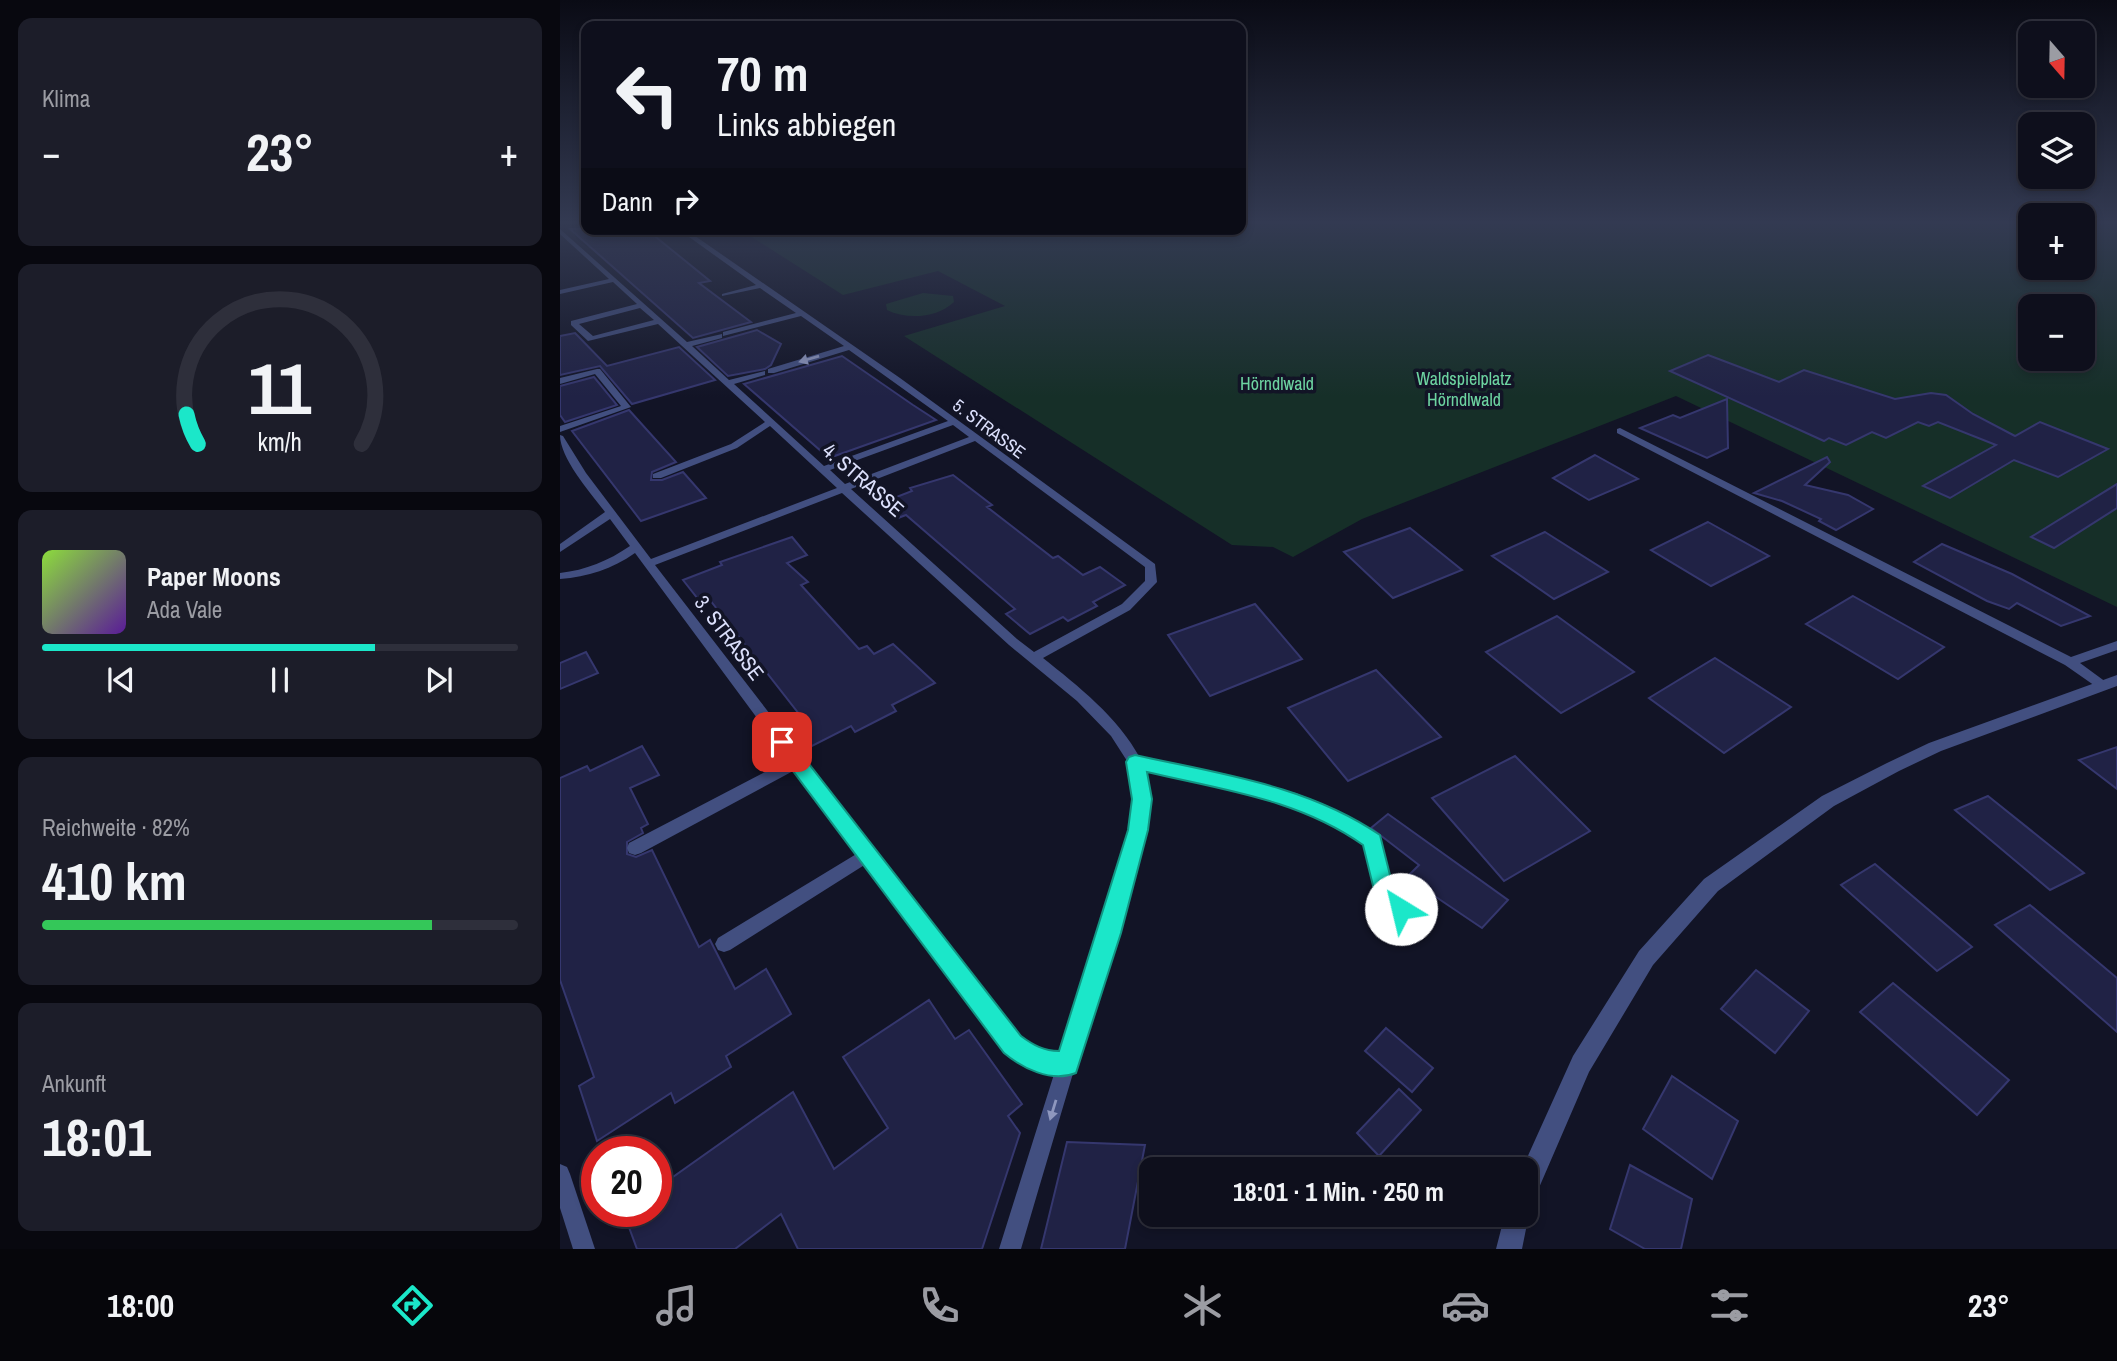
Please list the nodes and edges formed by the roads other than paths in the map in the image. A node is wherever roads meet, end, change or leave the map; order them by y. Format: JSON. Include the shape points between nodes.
{"nodes":[{"id":1,"x":613,"y":280,"type":"edge"},
{"id":2,"x":614,"y":280,"type":"edge"},
{"id":3,"x":751,"y":280,"type":"edge"},
{"id":4,"x":759,"y":286,"type":"junction"},
{"id":5,"x":560,"y":292,"type":"edge"},
{"id":6,"x":724,"y":295,"type":"dead end"},
{"id":7,"x":643,"y":306,"type":"junction"},
{"id":8,"x":800,"y":314,"type":"junction"},
{"id":9,"x":660,"y":321,"type":"junction"},
{"id":10,"x":687,"y":345,"type":"junction"},
{"id":11,"x":847,"y":348,"type":"junction"},
{"id":12,"x":766,"y":372,"type":"joint"},
{"id":13,"x":560,"y":381,"type":"edge"},
{"id":14,"x":728,"y":383,"type":"junction"},
{"id":15,"x":770,"y":422,"type":"junction"},
{"id":16,"x":954,"y":422,"type":"junction"},
{"id":17,"x":560,"y":429,"type":"edge"},
{"id":18,"x":1620,"y":431,"type":"dead end"},
{"id":19,"x":560,"y":438,"type":"edge"},
{"id":20,"x":975,"y":438,"type":"junction"},
{"id":21,"x":824,"y":468,"type":"junction"},
{"id":22,"x":657,"y":476,"type":"dead end"},
{"id":23,"x":844,"y":487,"type":"junction"},
{"id":24,"x":611,"y":513,"type":"junction"},
{"id":25,"x":636,"y":547,"type":"junction"},
{"id":26,"x":560,"y":549,"type":"edge"},
{"id":27,"x":648,"y":564,"type":"junction"},
{"id":28,"x":560,"y":576,"type":"edge"},
{"id":29,"x":2117,"y":645,"type":"edge"},
{"id":30,"x":1035,"y":657,"type":"junction"},
{"id":31,"x":2070,"y":662,"type":"junction"},
{"id":32,"x":2110,"y":683,"type":"edge"},
{"id":33,"x":797,"y":762,"type":"junction"},
{"id":34,"x":1135,"y":762,"type":"junction"},
{"id":35,"x":635,"y":848,"type":"dead end"},
{"id":36,"x":868,"y":855,"type":"junction"},
{"id":37,"x":1418,"y":922,"type":"dead end"},
{"id":38,"x":724,"y":944,"type":"dead end"},
{"id":39,"x":1067,"y":1064,"type":"junction"},
{"id":40,"x":1538,"y":1161,"type":"edge"},
{"id":41,"x":560,"y":1174,"type":"edge"},
{"id":42,"x":1514,"y":1227,"type":"edge"},
{"id":43,"x":584,"y":1249,"type":"edge"},
{"id":44,"x":1010,"y":1249,"type":"edge"},
{"id":45,"x":1509,"y":1249,"type":"edge"}],
"edges":[{"from":1,"to":5,"type":"lane"},
{"from":2,"to":7,"type":"lane","name":"4. STRASSE"},
{"from":3,"to":4,"type":"lane","name":"5. STRASSE"},
{"from":4,"to":6,"type":"lane"},
{"from":4,"to":8,"type":"lane","name":"5. STRASSE"},
{"from":7,"to":9,"type":"lane","name":"4. STRASSE"},
{"from":7,"to":9,"type":"lane","via":[[574,323],[591,339]]},
{"from":8,"to":10,"type":"lane"},
{"from":8,"to":11,"type":"lane","name":"5. STRASSE"},
{"from":9,"to":10,"type":"lane","name":"4. STRASSE"},
{"from":10,"to":14,"type":"lane","name":"4. STRASSE"},
{"from":11,"to":12,"type":"lane","one_way":true},
{"from":11,"to":16,"type":"lane","name":"5. STRASSE"},
{"from":12,"to":14,"type":"lane"},
{"from":13,"to":17,"type":"lane","via":[[597,371],[627,407]]},
{"from":14,"to":15,"type":"lane","name":"4. STRASSE"},
{"from":15,"to":21,"type":"lane","name":"4. STRASSE"},
{"from":15,"to":22,"type":"lane","via":[[734,446]]},
{"from":16,"to":20,"type":"lane","name":"5. STRASSE"},
{"from":16,"to":21,"type":"lane"},
{"from":18,"to":31,"type":"lane"},
{"from":19,"to":24,"type":"lane","name":"3. STRASSE"},
{"from":20,"to":23,"type":"lane"},
{"from":20,"to":30,"type":"lane","name":"5. STRASSE","via":[[1137,553],[1153,571],[1151,582],[1134,601]]},
{"from":21,"to":23,"type":"lane","name":"4. STRASSE"},
{"from":23,"to":27,"type":"lane"},
{"from":23,"to":30,"type":"lane","name":"4. STRASSE"},
{"from":24,"to":25,"type":"lane","name":"3. STRASSE"},
{"from":24,"to":26,"type":"lane"},
{"from":25,"to":27,"type":"lane","name":"3. STRASSE"},
{"from":25,"to":28,"type":"lane","via":[[605,567],[583,575]]},
{"from":27,"to":33,"type":"lane","name":"3. STRASSE"},
{"from":29,"to":31,"type":"lane"},
{"from":30,"to":34,"type":"lane","name":"4. STRASSE","via":[[1119,737]]},
{"from":31,"to":32,"type":"lane"},
{"from":32,"to":40,"type":"street","via":[[1893,767],[1828,802],[1711,885],[1646,958],[1581,1064]]},
{"from":33,"to":35,"type":"lane"},
{"from":33,"to":36,"type":"lane","name":"3. STRASSE"},
{"from":34,"to":37,"type":"lane","via":[[1296,799],[1343,820],[1372,841],[1385,896]]},
{"from":34,"to":39,"type":"lane","via":[[1142,799],[1138,830]]},
{"from":36,"to":38,"type":"lane"},
{"from":36,"to":39,"type":"lane","name":"3. STRASSE","via":[[1012,1044],[1027,1056]]},
{"from":39,"to":44,"type":"lane","one_way":true},
{"from":41,"to":43,"type":"lane"},
{"from":42,"to":45,"type":"street"}]}
